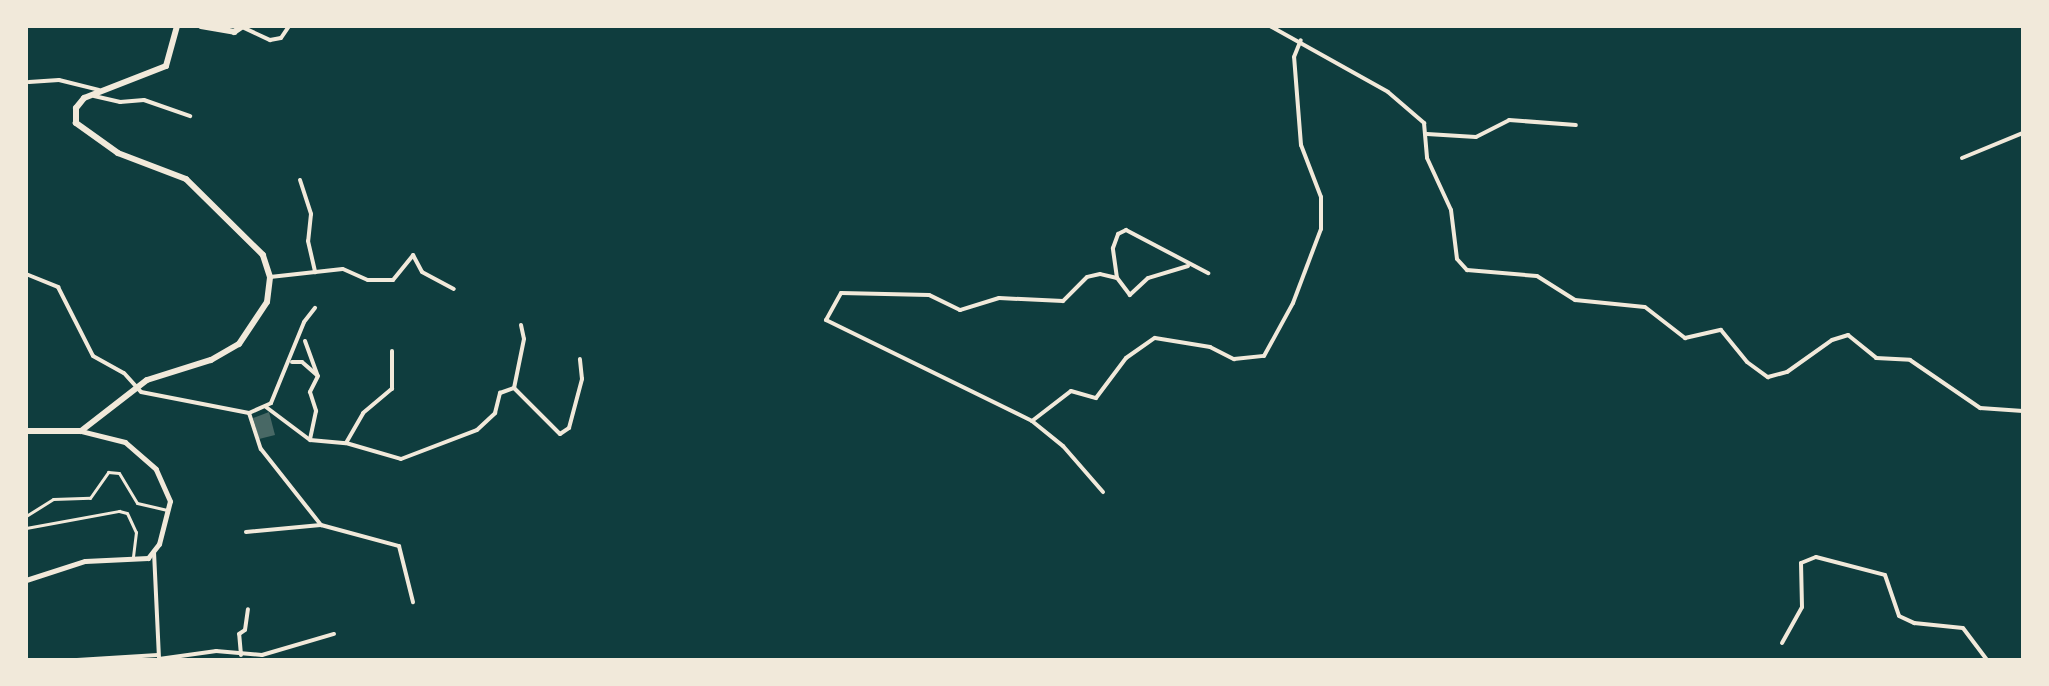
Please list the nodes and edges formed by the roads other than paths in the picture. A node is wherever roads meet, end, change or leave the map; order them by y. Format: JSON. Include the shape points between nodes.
{"nodes":[{"id":1,"x":177,"y":26,"type":"edge"},
{"id":2,"x":201,"y":26,"type":"edge"},
{"id":3,"x":242,"y":26,"type":"edge"},
{"id":4,"x":289,"y":26,"type":"edge"},
{"id":5,"x":1270,"y":26,"type":"edge"},
{"id":6,"x":1301,"y":40,"type":"junction"},
{"id":7,"x":29,"y":82,"type":"dead end"},
{"id":8,"x":105,"y":91,"type":"junction"},
{"id":9,"x":91,"y":95,"type":"junction"},
{"id":10,"x":190,"y":116,"type":"dead end"},
{"id":11,"x":1576,"y":125,"type":"dead end"},
{"id":12,"x":2023,"y":133,"type":"edge"},
{"id":13,"x":1427,"y":134,"type":"junction"},
{"id":14,"x":1962,"y":158,"type":"dead end"},
{"id":15,"x":300,"y":180,"type":"dead end"},
{"id":16,"x":1188,"y":266,"type":"junction"},
{"id":17,"x":315,"y":272,"type":"junction"},
{"id":18,"x":1208,"y":273,"type":"dead end"},
{"id":19,"x":26,"y":274,"type":"edge"},
{"id":20,"x":270,"y":277,"type":"junction"},
{"id":21,"x":1117,"y":278,"type":"junction"},
{"id":22,"x":454,"y":289,"type":"dead end"},
{"id":23,"x":315,"y":308,"type":"dead end"},
{"id":24,"x":521,"y":325,"type":"dead end"},
{"id":25,"x":305,"y":341,"type":"dead end"},
{"id":26,"x":392,"y":351,"type":"dead end"},
{"id":27,"x":580,"y":359,"type":"dead end"},
{"id":28,"x":292,"y":362,"type":"dead end"},
{"id":29,"x":318,"y":376,"type":"junction"},
{"id":30,"x":137,"y":386,"type":"junction"},
{"id":31,"x":514,"y":388,"type":"junction"},
{"id":32,"x":266,"y":407,"type":"junction"},
{"id":33,"x":2023,"y":411,"type":"edge"},
{"id":34,"x":249,"y":413,"type":"junction"},
{"id":35,"x":1032,"y":421,"type":"junction"},
{"id":36,"x":26,"y":431,"type":"edge"},
{"id":37,"x":81,"y":431,"type":"junction"},
{"id":38,"x":310,"y":440,"type":"junction"},
{"id":39,"x":346,"y":443,"type":"junction"},
{"id":40,"x":1103,"y":492,"type":"dead end"},
{"id":41,"x":168,"y":510,"type":"junction"},
{"id":42,"x":26,"y":516,"type":"edge"},
{"id":43,"x":321,"y":525,"type":"junction"},
{"id":44,"x":26,"y":528,"type":"edge"},
{"id":45,"x":246,"y":532,"type":"dead end"},
{"id":46,"x":154,"y":552,"type":"junction"},
{"id":47,"x":133,"y":560,"type":"junction"},
{"id":48,"x":26,"y":580,"type":"edge"},
{"id":49,"x":413,"y":602,"type":"dead end"},
{"id":50,"x":248,"y":609,"type":"dead end"},
{"id":51,"x":334,"y":634,"type":"dead end"},
{"id":52,"x":1782,"y":643,"type":"dead end"},
{"id":53,"x":241,"y":655,"type":"junction"},
{"id":54,"x":159,"y":658,"type":"edge"},
{"id":55,"x":262,"y":658,"type":"edge"},
{"id":56,"x":77,"y":660,"type":"edge"},
{"id":57,"x":1987,"y":660,"type":"edge"}],
"edges":[{"from":1,"to":8,"type":"main road","via":[[166,66]]},
{"from":2,"to":3,"type":"main road","via":[[226,32]]},
{"from":3,"to":4,"type":"street","via":[[270,40],[281,38]]},
{"from":5,"to":6,"type":"street"},
{"from":6,"to":13,"type":"street","via":[[1398,100],[1424,123]]},
{"from":6,"to":35,"type":"street","via":[[1294,57],[1301,145],[1321,197],[1321,229],[1293,303],[1266,353],[1247,361],[1213,348],[1155,338],[1126,358],[1096,398],[1071,391]]},
{"from":7,"to":8,"type":"street","via":[[59,80]]},
{"from":8,"to":9,"type":"main road"},
{"from":9,"to":10,"type":"street","via":[[120,102],[144,100]]},
{"from":9,"to":20,"type":"main road","via":[[76,108],[79,128],[118,153],[186,179],[255,245]]},
{"from":11,"to":13,"type":"street","via":[[1509,120],[1476,137]]},
{"from":12,"to":14,"type":"street"},
{"from":13,"to":33,"type":"street","via":[[1427,158],[1451,210],[1457,259],[1467,270],[1537,276],[1575,300],[1645,307],[1685,338],[1721,330],[1747,362],[1768,377],[1787,372],[1832,340],[1854,337],[1876,358],[1910,360],[1980,408]]},
{"from":15,"to":17,"type":"street","via":[[311,214],[308,241]]},
{"from":16,"to":18,"type":"street"},
{"from":16,"to":21,"type":"street","via":[[1148,278],[1130,295]]},
{"from":16,"to":21,"type":"street","via":[[1126,230],[1118,234],[1113,248]]},
{"from":17,"to":20,"type":"street"},
{"from":17,"to":22,"type":"street","via":[[343,269],[368,280],[393,280],[413,255],[427,276]]},
{"from":19,"to":30,"type":"street","via":[[58,287],[93,356]]},
{"from":20,"to":30,"type":"main road","via":[[261,316],[239,344],[211,360]]},
{"from":21,"to":35,"type":"street","via":[[1087,277],[1063,301],[999,298],[960,310],[929,295],[852,292],[834,299],[825,316],[830,323]]},
{"from":23,"to":32,"type":"street"},
{"from":24,"to":31,"type":"street","via":[[524,339]]},
{"from":25,"to":29,"type":"street"},
{"from":26,"to":39,"type":"street","via":[[392,389],[363,413]]},
{"from":27,"to":31,"type":"street","via":[[582,379],[565,433],[552,430]]},
{"from":28,"to":29,"type":"street","via":[[302,362]]},
{"from":29,"to":38,"type":"street","via":[[310,392],[316,411]]},
{"from":30,"to":34,"type":"street","via":[[141,392]]},
{"from":30,"to":37,"type":"main road"},
{"from":31,"to":39,"type":"street","via":[[500,393],[485,425],[415,457],[401,459]]},
{"from":32,"to":34,"type":"street"},
{"from":32,"to":38,"type":"street"},
{"from":34,"to":43,"type":"street","via":[[261,449]]},
{"from":35,"to":40,"type":"street","via":[[1063,446]]},
{"from":36,"to":37,"type":"main road"},
{"from":37,"to":41,"type":"street","via":[[105,434],[140,453],[169,489]]},
{"from":38,"to":39,"type":"street"},
{"from":41,"to":42,"type":"street","via":[[137,503],[119,473],[108,472],[90,498],[53,499]]},
{"from":41,"to":46,"type":"street"},
{"from":43,"to":45,"type":"street"},
{"from":43,"to":49,"type":"street","via":[[399,546]]},
{"from":44,"to":47,"type":"street","via":[[127,513],[136,532]]},
{"from":46,"to":47,"type":"street"},
{"from":46,"to":54,"type":"street"},
{"from":47,"to":48,"type":"street","via":[[85,561]]},
{"from":50,"to":53,"type":"street","via":[[245,630],[239,634]]},
{"from":51,"to":55,"type":"street"},
{"from":52,"to":57,"type":"street","via":[[1802,607],[1801,563],[1816,557],[1885,575],[1892,583],[1893,607],[1899,616],[1914,623],[1963,628]]},
{"from":53,"to":54,"type":"street","via":[[216,651]]},
{"from":53,"to":55,"type":"street"},
{"from":54,"to":56,"type":"street"}]}
